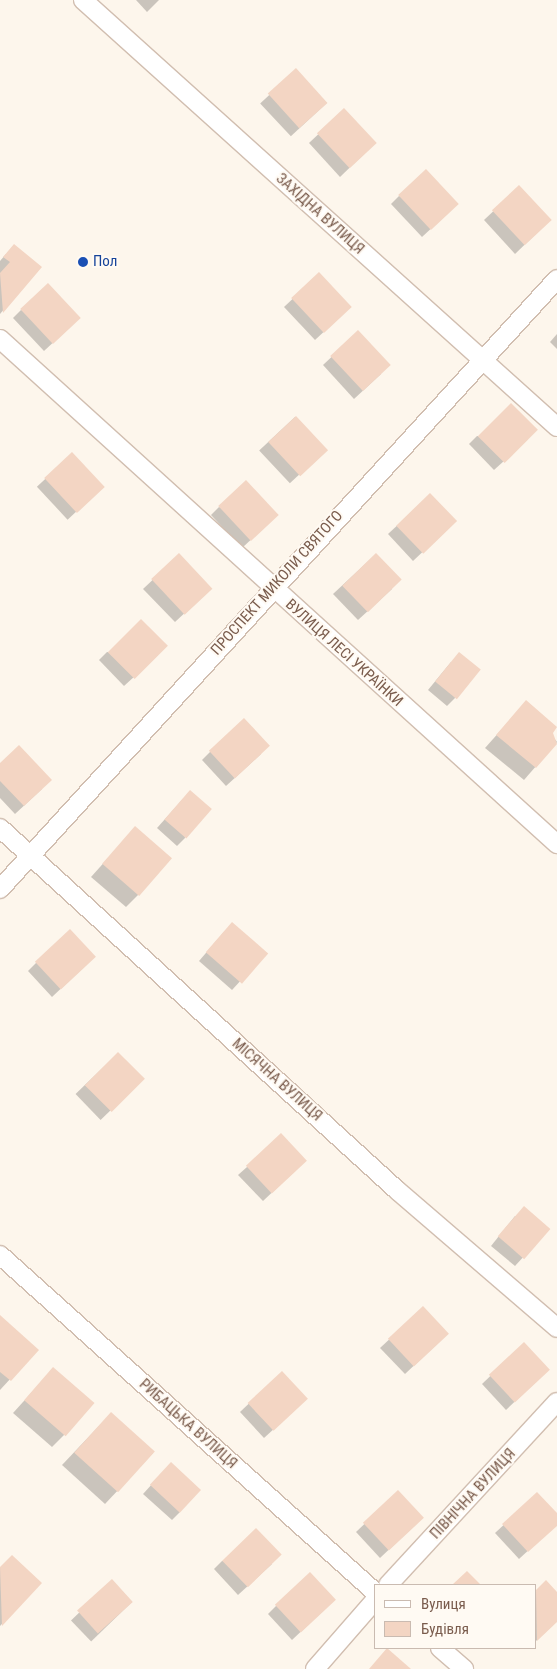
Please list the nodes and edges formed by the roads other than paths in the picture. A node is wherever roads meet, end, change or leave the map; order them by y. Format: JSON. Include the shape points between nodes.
{"nodes":[{"id":1,"x":84,"y":0,"type":"edge"},
{"id":2,"x":557,"y":279,"type":"edge"},
{"id":3,"x":0,"y":339,"type":"edge"},
{"id":4,"x":482,"y":361,"type":"junction"},
{"id":5,"x":557,"y":427,"type":"edge"},
{"id":6,"x":271,"y":588,"type":"junction"},
{"id":7,"x":0,"y":828,"type":"edge"},
{"id":8,"x":557,"y":844,"type":"edge"},
{"id":9,"x":32,"y":856,"type":"junction"},
{"id":10,"x":0,"y":889,"type":"edge"},
{"id":11,"x":0,"y":1255,"type":"edge"},
{"id":12,"x":557,"y":1328,"type":"edge"},
{"id":13,"x":557,"y":1402,"type":"edge"},
{"id":14,"x":389,"y":1584,"type":"edge"},
{"id":15,"x":374,"y":1590,"type":"edge"},
{"id":16,"x":374,"y":1601,"type":"edge"},
{"id":17,"x":441,"y":1649,"type":"edge"},
{"id":18,"x":315,"y":1669,"type":"edge"},
{"id":19,"x":464,"y":1669,"type":"edge"}],
"edges":[{"from":1,"to":4,"type":"street","name":"ЗАХІДНА ВУЛИЦЯ"},
{"from":2,"to":4,"type":"street","name":"ПРОСПЕКТ МИКОЛИ СВЯТОГО"},
{"from":3,"to":6,"type":"street","name":"ВУЛИЦЯ ЛЕСІ УКРАЇНКИ"},
{"from":4,"to":5,"type":"street","name":"ЗАХІДНА ВУЛИЦЯ"},
{"from":4,"to":6,"type":"street","name":"ПРОСПЕКТ МИКОЛИ СВЯТОГО"},
{"from":6,"to":8,"type":"street","name":"ВУЛИЦЯ ЛЕСІ УКРАЇНКИ"},
{"from":6,"to":9,"type":"street","name":"ПРОСПЕКТ МИКОЛИ СВЯТОГО"},
{"from":7,"to":9,"type":"street","name":"МІСЯЧНА ВУЛИЦЯ"},
{"from":9,"to":10,"type":"street","name":"ПРОСПЕКТ МИКОЛИ СВЯТОГО"},
{"from":9,"to":12,"type":"street","name":"МІСЯЧНА ВУЛИЦЯ","via":[[398,1191]]},
{"from":11,"to":15,"type":"street","name":"РИБАЦЬКА ВУЛИЦЯ"},
{"from":13,"to":14,"type":"street","name":"ПІВНІЧНА ВУЛИЦЯ"},
{"from":16,"to":18,"type":"street"},
{"from":17,"to":19,"type":"street"}]}
